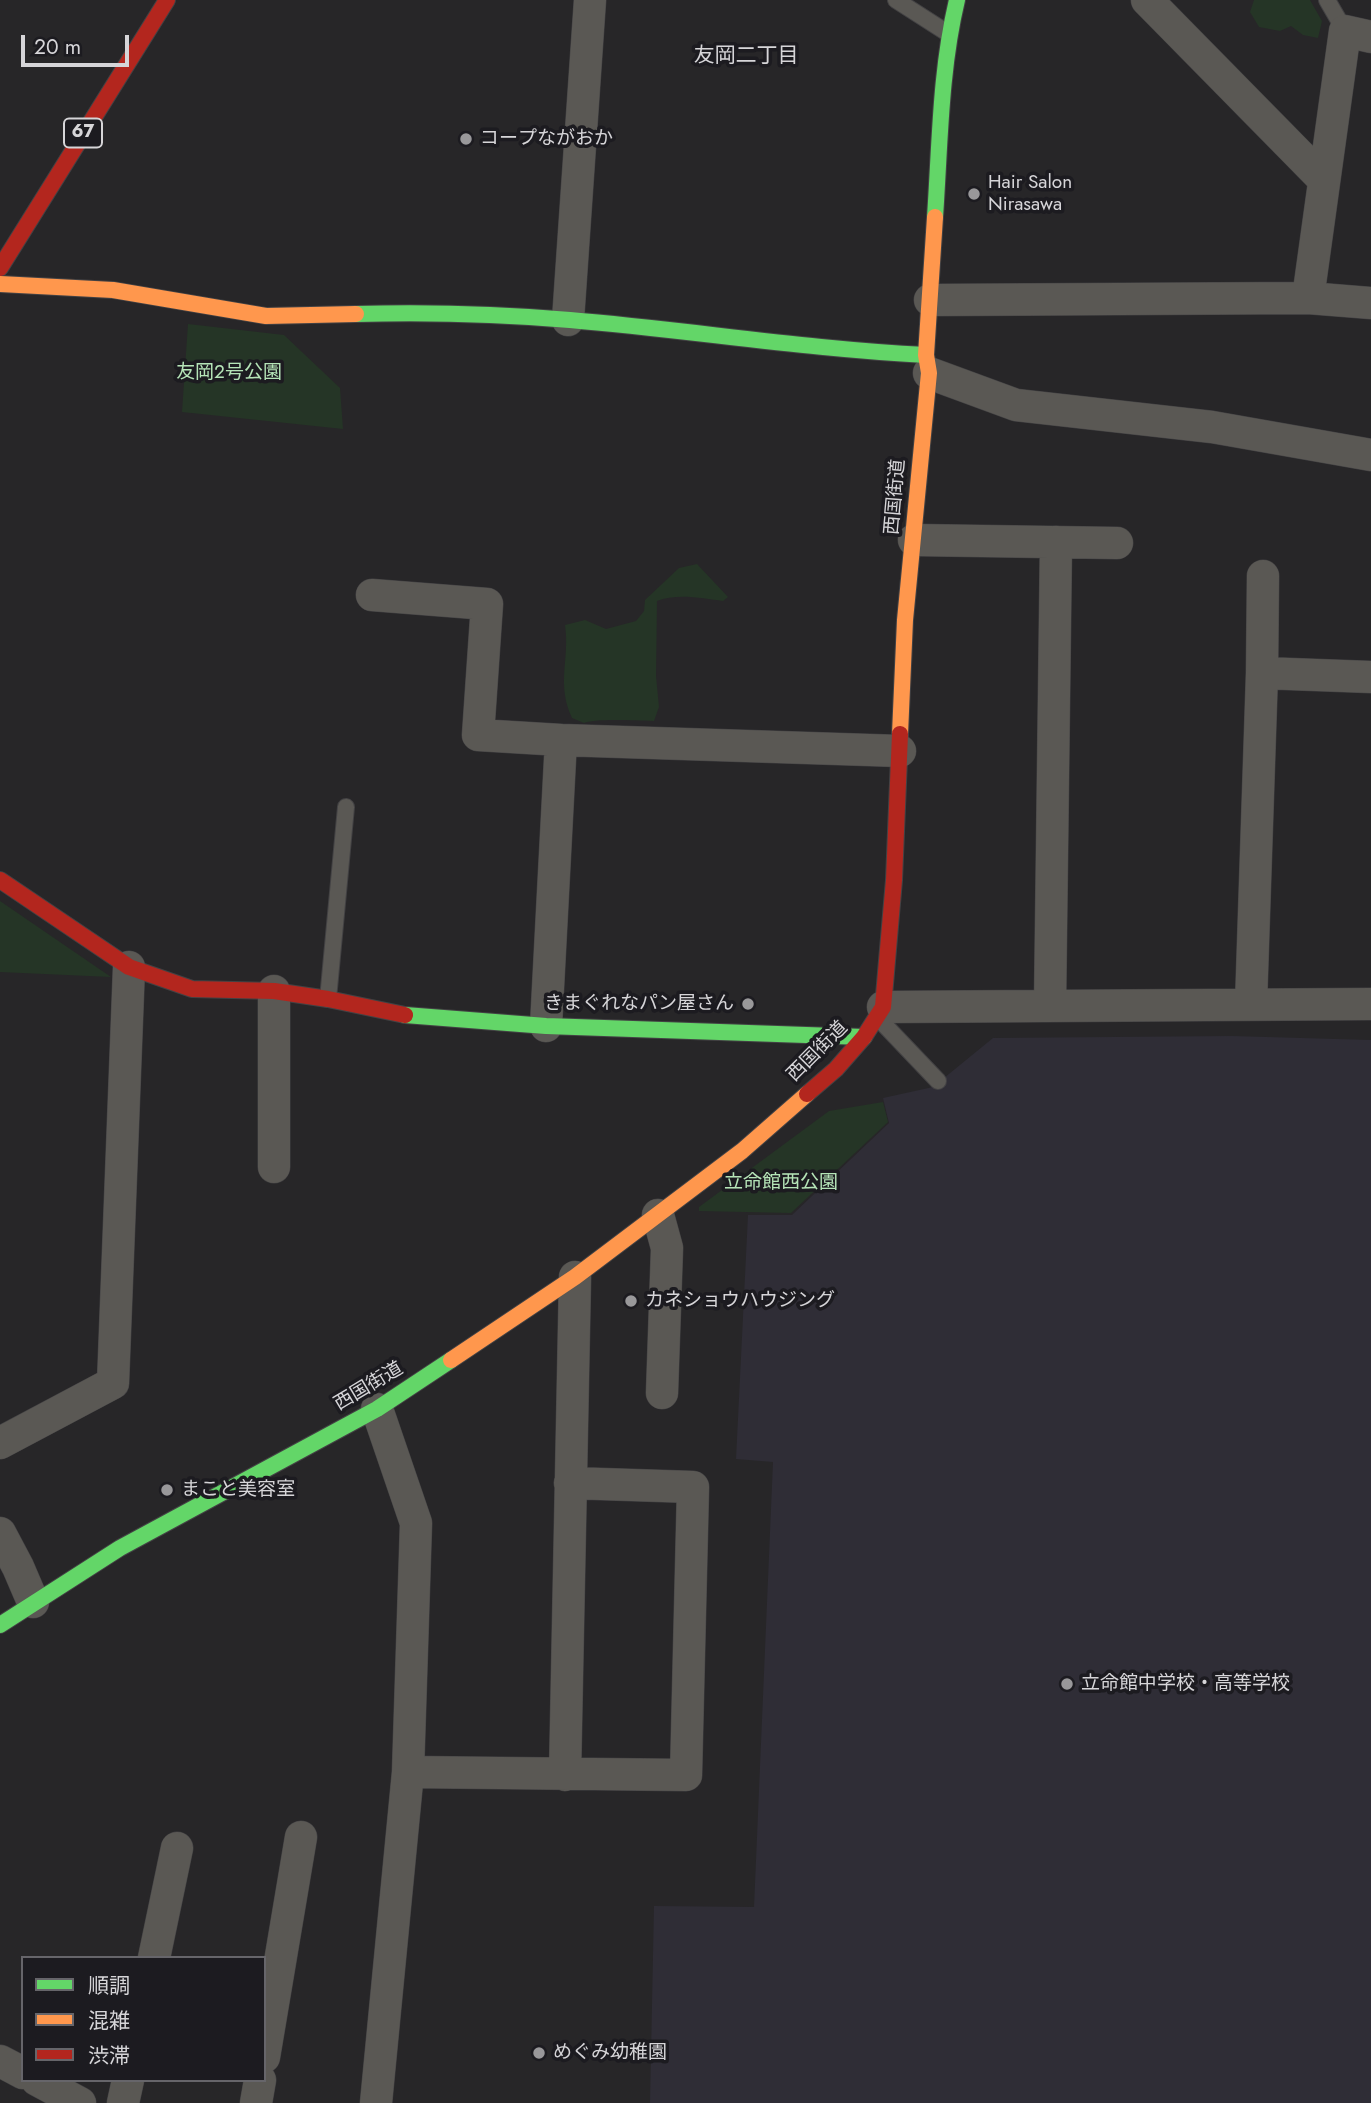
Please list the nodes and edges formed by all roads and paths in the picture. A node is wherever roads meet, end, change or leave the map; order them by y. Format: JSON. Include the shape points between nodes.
{"nodes":[{"id":1,"x":167,"y":0,"type":"edge"},
{"id":2,"x":590,"y":0,"type":"edge"},
{"id":3,"x":896,"y":0,"type":"edge"},
{"id":4,"x":957,"y":0,"type":"edge"},
{"id":5,"x":1147,"y":0,"type":"edge"},
{"id":6,"x":1327,"y":0,"type":"edge"},
{"id":7,"x":949,"y":34,"type":"junction"},
{"id":8,"x":1358,"y":34,"type":"edge"},
{"id":9,"x":1324,"y":180,"type":"junction"},
{"id":10,"x":0,"y":268,"type":"edge"},
{"id":11,"x":0,"y":284,"type":"edge"},
{"id":12,"x":1308,"y":298,"type":"junction"},
{"id":13,"x":930,"y":300,"type":"junction"},
{"id":14,"x":1371,"y":303,"type":"edge"},
{"id":15,"x":568,"y":320,"type":"junction"},
{"id":16,"x":928,"y":364,"type":"junction"},
{"id":17,"x":1371,"y":455,"type":"edge"},
{"id":18,"x":914,"y":540,"type":"junction"},
{"id":19,"x":1056,"y":542,"type":"junction"},
{"id":20,"x":1117,"y":543,"type":"dead end"},
{"id":21,"x":1263,"y":576,"type":"dead end"},
{"id":22,"x":372,"y":596,"type":"dead end"},
{"id":23,"x":1262,"y":673,"type":"junction"},
{"id":24,"x":1371,"y":677,"type":"edge"},
{"id":25,"x":561,"y":740,"type":"junction"},
{"id":26,"x":900,"y":751,"type":"junction"},
{"id":27,"x":346,"y":807,"type":"dead end"},
{"id":28,"x":0,"y":880,"type":"edge"},
{"id":29,"x":129,"y":967,"type":"junction"},
{"id":30,"x":274,"y":991,"type":"junction"},
{"id":31,"x":328,"y":999,"type":"junction"},
{"id":32,"x":1251,"y":1004,"type":"junction"},
{"id":33,"x":1371,"y":1004,"type":"edge"},
{"id":34,"x":1050,"y":1006,"type":"junction"},
{"id":35,"x":880,"y":1012,"type":"junction"},
{"id":36,"x":546,"y":1026,"type":"junction"},
{"id":37,"x":864,"y":1037,"type":"junction"},
{"id":38,"x":938,"y":1081,"type":"dead end"},
{"id":39,"x":274,"y":1167,"type":"dead end"},
{"id":40,"x":658,"y":1215,"type":"junction"},
{"id":41,"x":575,"y":1277,"type":"junction"},
{"id":42,"x":662,"y":1393,"type":"dead end"},
{"id":43,"x":377,"y":1409,"type":"junction"},
{"id":44,"x":0,"y":1443,"type":"edge"},
{"id":45,"x":570,"y":1483,"type":"junction"},
{"id":46,"x":0,"y":1533,"type":"edge"},
{"id":47,"x":33,"y":1602,"type":"junction"},
{"id":48,"x":0,"y":1625,"type":"edge"},
{"id":49,"x":408,"y":1772,"type":"junction"},
{"id":50,"x":565,"y":1775,"type":"junction"},
{"id":51,"x":301,"y":1838,"type":"dead end"},
{"id":52,"x":177,"y":1848,"type":"dead end"},
{"id":53,"x":154,"y":1956,"type":"edge"},
{"id":54,"x":266,"y":2045,"type":"edge"},
{"id":55,"x":0,"y":2061,"type":"edge"},
{"id":56,"x":21,"y":2076,"type":"edge"},
{"id":57,"x":128,"y":2082,"type":"edge"},
{"id":58,"x":260,"y":2082,"type":"edge"},
{"id":59,"x":34,"y":2085,"type":"edge"},
{"id":60,"x":80,"y":2103,"type":"edge"},
{"id":61,"x":123,"y":2103,"type":"edge"},
{"id":62,"x":256,"y":2103,"type":"edge"},
{"id":63,"x":376,"y":2103,"type":"edge"}],
"edges":[{"from":1,"to":10,"type":"street","number":"67"},
{"from":2,"to":15,"type":"street"},
{"from":3,"to":7,"type":"lane"},
{"from":4,"to":7,"type":"street","name":"西国街道"},
{"from":5,"to":9,"type":"street"},
{"from":6,"to":8,"type":"lane"},
{"from":7,"to":13,"type":"street","name":"西国街道"},
{"from":8,"to":9,"type":"street"},
{"from":9,"to":12,"type":"street"},
{"from":11,"to":15,"type":"street","via":[[113,290],[265,316],[394,313]]},
{"from":12,"to":13,"type":"street"},
{"from":12,"to":14,"type":"street"},
{"from":13,"to":16,"type":"street","name":"西国街道"},
{"from":15,"to":16,"type":"street","via":[[865,352]]},
{"from":16,"to":17,"type":"street","via":[[1016,405],[1212,427]]},
{"from":16,"to":18,"type":"street","name":"西国街道"},
{"from":18,"to":19,"type":"street"},
{"from":18,"to":26,"type":"street","name":"西国街道","via":[[905,621]]},
{"from":19,"to":20,"type":"street"},
{"from":19,"to":34,"type":"street"},
{"from":21,"to":23,"type":"street"},
{"from":22,"to":25,"type":"street","via":[[487,604],[478,735]]},
{"from":23,"to":24,"type":"street"},
{"from":23,"to":32,"type":"street"},
{"from":25,"to":26,"type":"street"},
{"from":25,"to":36,"type":"street"},
{"from":26,"to":35,"type":"street","name":"西国街道","via":[[894,880]]},
{"from":27,"to":31,"type":"lane"},
{"from":28,"to":29,"type":"street"},
{"from":29,"to":30,"type":"street","via":[[192,989]]},
{"from":29,"to":44,"type":"street","via":[[113,1383]]},
{"from":30,"to":31,"type":"street"},
{"from":30,"to":39,"type":"street"},
{"from":31,"to":36,"type":"street","via":[[406,1016]]},
{"from":32,"to":33,"type":"street"},
{"from":32,"to":34,"type":"street"},
{"from":34,"to":35,"type":"street"},
{"from":35,"to":37,"type":"street","name":"西国街道"},
{"from":35,"to":38,"type":"lane"},
{"from":36,"to":37,"type":"street"},
{"from":37,"to":40,"type":"street","name":"西国街道","via":[[836,1069],[752,1142]]},
{"from":40,"to":41,"type":"street","name":"西国街道"},
{"from":40,"to":42,"type":"street","via":[[667,1248]]},
{"from":41,"to":43,"type":"street","name":"西国街道"},
{"from":41,"to":45,"type":"street"},
{"from":43,"to":47,"type":"street","name":"西国街道","via":[[120,1548]]},
{"from":43,"to":49,"type":"street","via":[[416,1523]]},
{"from":45,"to":50,"type":"street"},
{"from":45,"to":50,"type":"street","via":[[693,1487],[686,1774]]},
{"from":46,"to":47,"type":"street"},
{"from":47,"to":48,"type":"street","name":"西国街道"},
{"from":49,"to":50,"type":"street"},
{"from":49,"to":63,"type":"street"},
{"from":51,"to":54,"type":"street"},
{"from":52,"to":53,"type":"street"},
{"from":55,"to":56,"type":"street"},
{"from":57,"to":61,"type":"street"},
{"from":58,"to":62,"type":"street"},
{"from":59,"to":60,"type":"street"}]}
